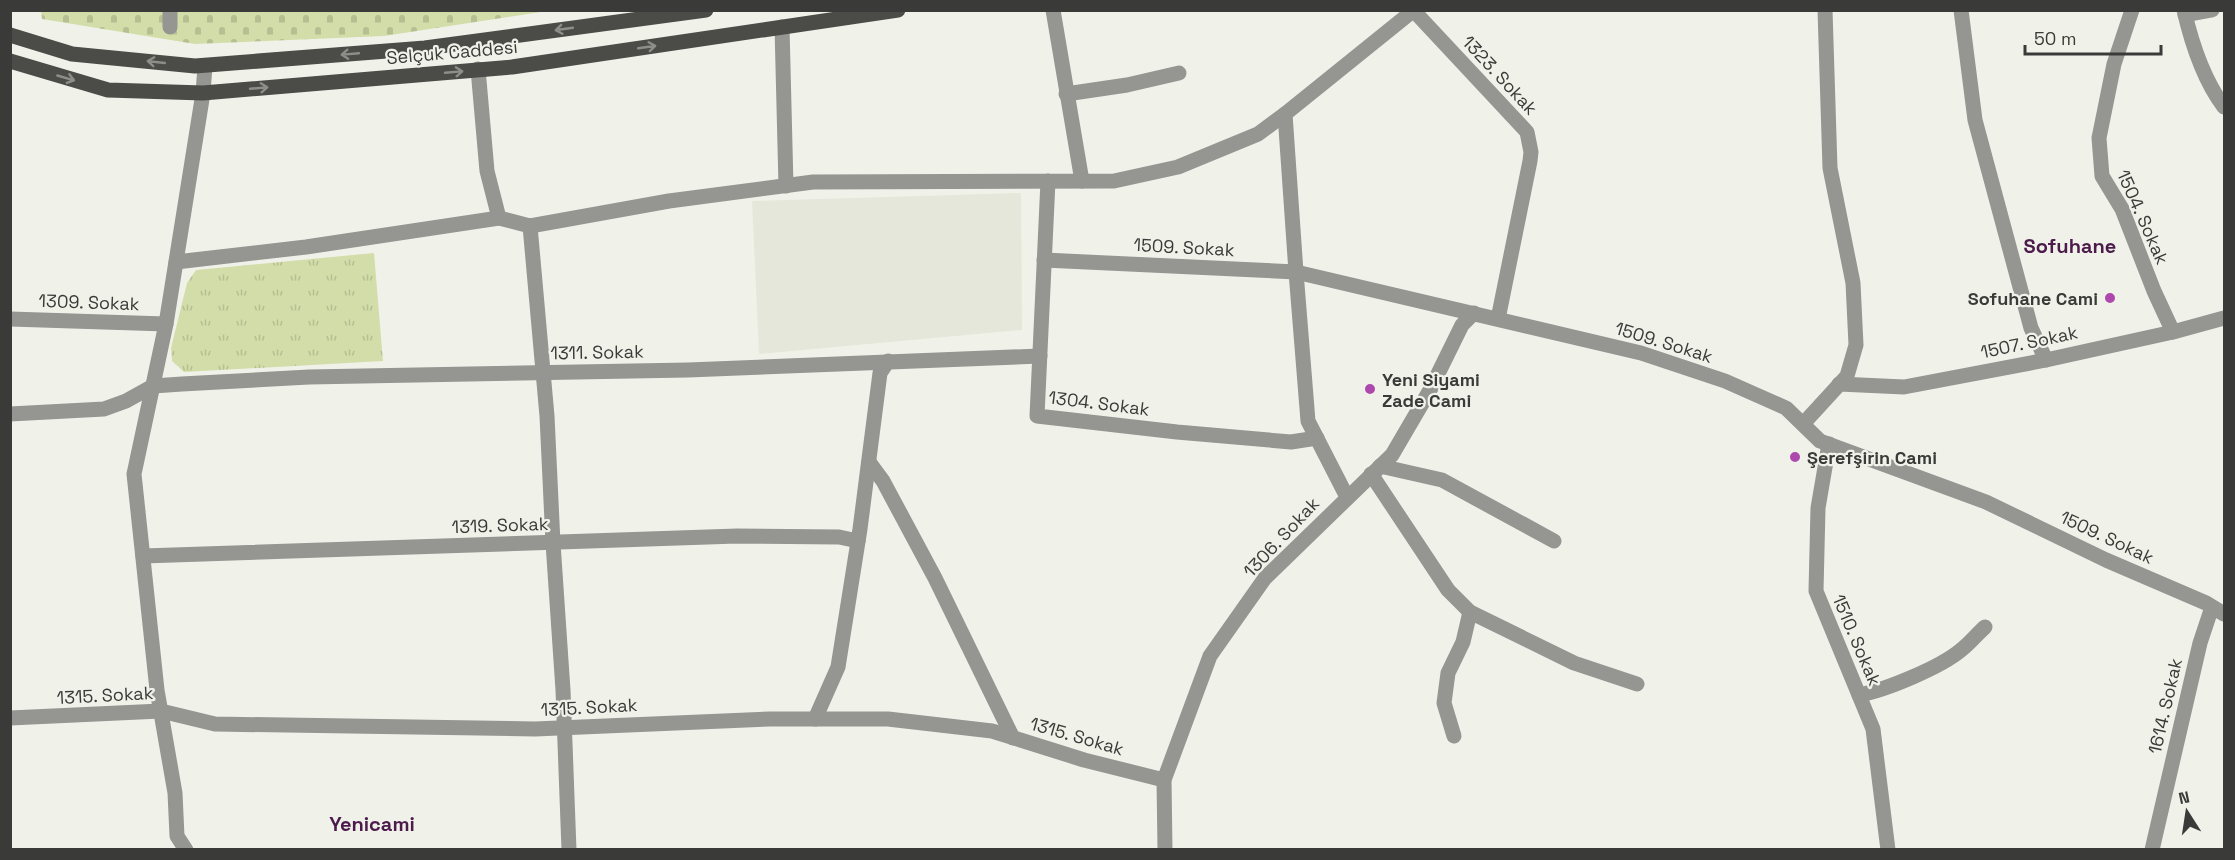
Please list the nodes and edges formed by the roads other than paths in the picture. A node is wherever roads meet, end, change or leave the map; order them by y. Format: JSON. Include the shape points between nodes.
{"nodes":[{"id":1,"x":170,"y":10,"type":"edge"},
{"id":2,"x":706,"y":10,"type":"edge"},
{"id":3,"x":898,"y":10,"type":"edge"},
{"id":4,"x":1053,"y":10,"type":"edge"},
{"id":5,"x":1825,"y":10,"type":"edge"},
{"id":6,"x":1961,"y":10,"type":"edge"},
{"id":7,"x":2132,"y":10,"type":"edge"},
{"id":8,"x":2212,"y":10,"type":"edge"},
{"id":9,"x":1414,"y":11,"type":"edge"},
{"id":10,"x":2185,"y":13,"type":"edge"},
{"id":11,"x":170,"y":27,"type":"dead end"},
{"id":12,"x":782,"y":27,"type":"junction"},
{"id":13,"x":10,"y":35,"type":"edge"},
{"id":14,"x":10,"y":61,"type":"edge"},
{"id":15,"x":205,"y":66,"type":"junction"},
{"id":16,"x":478,"y":69,"type":"junction"},
{"id":17,"x":1179,"y":73,"type":"dead end"},
{"id":18,"x":203,"y":93,"type":"junction"},
{"id":19,"x":1066,"y":94,"type":"junction"},
{"id":20,"x":2224,"y":107,"type":"edge"},
{"id":21,"x":1286,"y":114,"type":"junction"},
{"id":22,"x":1048,"y":181,"type":"junction"},
{"id":23,"x":1082,"y":181,"type":"junction"},
{"id":24,"x":786,"y":186,"type":"junction"},
{"id":25,"x":499,"y":218,"type":"junction"},
{"id":26,"x":530,"y":226,"type":"junction"},
{"id":27,"x":1044,"y":260,"type":"junction"},
{"id":28,"x":176,"y":262,"type":"junction"},
{"id":29,"x":1296,"y":272,"type":"junction"},
{"id":30,"x":1474,"y":313,"type":"junction"},
{"id":31,"x":2224,"y":318,"type":"edge"},
{"id":32,"x":10,"y":319,"type":"edge"},
{"id":33,"x":1498,"y":319,"type":"junction"},
{"id":34,"x":166,"y":324,"type":"junction"},
{"id":35,"x":2173,"y":332,"type":"junction"},
{"id":36,"x":1040,"y":356,"type":"junction"},
{"id":37,"x":2046,"y":360,"type":"junction"},
{"id":38,"x":888,"y":361,"type":"junction"},
{"id":39,"x":543,"y":372,"type":"junction"},
{"id":40,"x":1839,"y":384,"type":"junction"},
{"id":41,"x":153,"y":386,"type":"junction"},
{"id":42,"x":10,"y":414,"type":"edge"},
{"id":43,"x":1803,"y":424,"type":"junction"},
{"id":44,"x":1317,"y":438,"type":"junction"},
{"id":45,"x":1829,"y":444,"type":"junction"},
{"id":46,"x":869,"y":462,"type":"junction"},
{"id":47,"x":1376,"y":470,"type":"junction"},
{"id":48,"x":1347,"y":497,"type":"junction"},
{"id":49,"x":858,"y":541,"type":"junction"},
{"id":50,"x":1554,"y":541,"type":"dead end"},
{"id":51,"x":553,"y":543,"type":"junction"},
{"id":52,"x":143,"y":556,"type":"junction"},
{"id":53,"x":2218,"y":610,"type":"edge"},
{"id":54,"x":1470,"y":612,"type":"junction"},
{"id":55,"x":1984,"y":627,"type":"dead end"},
{"id":56,"x":1637,"y":684,"type":"dead end"},
{"id":57,"x":1859,"y":695,"type":"junction"},
{"id":58,"x":161,"y":711,"type":"junction"},
{"id":59,"x":10,"y":718,"type":"edge"},
{"id":60,"x":815,"y":719,"type":"junction"},
{"id":61,"x":564,"y":728,"type":"junction"},
{"id":62,"x":1454,"y":736,"type":"dead end"},
{"id":63,"x":1013,"y":738,"type":"junction"},
{"id":64,"x":1164,"y":780,"type":"junction"},
{"id":65,"x":186,"y":849,"type":"edge"},
{"id":66,"x":569,"y":849,"type":"edge"},
{"id":67,"x":1165,"y":849,"type":"edge"},
{"id":68,"x":1888,"y":849,"type":"edge"},
{"id":69,"x":2152,"y":849,"type":"edge"}],
"edges":[{"from":1,"to":11,"type":"street"},
{"from":2,"to":15,"type":"main road","one_way":true,"via":[[425,48]]},
{"from":3,"to":12,"type":"main road","name":"Selçuk Caddesi"},
{"from":4,"to":19,"type":"street"},
{"from":5,"to":40,"type":"street","via":[[1830,168],[1853,283],[1856,345],[1847,376]]},
{"from":6,"to":37,"type":"street","via":[[1975,120],[2031,328]]},
{"from":7,"to":35,"type":"street","name":"1504. Sokak","via":[[2114,64],[2099,138],[2102,176],[2122,209]]},
{"from":8,"to":10,"type":"street"},
{"from":9,"to":21,"type":"street"},
{"from":9,"to":33,"type":"street","name":"1323. Sokak","via":[[1527,132],[1530,162]]},
{"from":10,"to":20,"type":"street","via":[[2196,54]]},
{"from":16,"to":12,"type":"main road","name":"Selçuk Caddesi","one_way":true},
{"from":12,"to":24,"type":"street"},
{"from":15,"to":13,"type":"main road","one_way":true,"via":[[72,54]]},
{"from":14,"to":18,"type":"main road","name":"Selçuk Caddesi","one_way":true,"via":[[108,90]]},
{"from":15,"to":18,"type":"street"},
{"from":18,"to":16,"type":"main road","name":"Selçuk Caddesi","one_way":true},
{"from":16,"to":25,"type":"street","via":[[487,171]]},
{"from":17,"to":19,"type":"street"},
{"from":18,"to":28,"type":"street"},
{"from":19,"to":23,"type":"street"},
{"from":21,"to":23,"type":"street","via":[[1258,134],[1178,167],[1114,181]]},
{"from":21,"to":29,"type":"street"},
{"from":22,"to":23,"type":"street"},
{"from":22,"to":24,"type":"street","via":[[813,182]]},
{"from":22,"to":27,"type":"street","name":"1304. Sokak"},
{"from":24,"to":26,"type":"street","via":[[669,201]]},
{"from":25,"to":26,"type":"street"},
{"from":25,"to":28,"type":"street"},
{"from":26,"to":39,"type":"street"},
{"from":27,"to":29,"type":"street","name":"1509. Sokak"},
{"from":27,"to":36,"type":"street","name":"1304. Sokak"},
{"from":28,"to":34,"type":"street"},
{"from":29,"to":30,"type":"street","name":"1509. Sokak"},
{"from":29,"to":44,"type":"street","via":[[1308,421]]},
{"from":30,"to":33,"type":"street","name":"1509. Sokak"},
{"from":30,"to":47,"type":"street","name":"1306. Sokak","via":[[1462,325],[1392,455]]},
{"from":31,"to":35,"type":"street","name":"1507. Sokak"},
{"from":32,"to":34,"type":"street","name":"1309. Sokak"},
{"from":33,"to":43,"type":"street","name":"1509. Sokak","via":[[1641,353],[1725,381],[1786,408]]},
{"from":34,"to":41,"type":"street"},
{"from":35,"to":37,"type":"street","name":"1507. Sokak"},
{"from":36,"to":38,"type":"street","name":"1311. Sokak"},
{"from":36,"to":44,"type":"street","name":"1304. Sokak","via":[[1037,416],[1291,442]]},
{"from":37,"to":40,"type":"street","name":"1507. Sokak","via":[[1904,387]]},
{"from":38,"to":39,"type":"street","name":"1311. Sokak"},
{"from":38,"to":46,"type":"street","via":[[880,373]]},
{"from":39,"to":41,"type":"street","name":"1311. Sokak","via":[[309,377]]},
{"from":39,"to":51,"type":"street"},
{"from":40,"to":43,"type":"street"},
{"from":41,"to":42,"type":"street","via":[[104,409]]},
{"from":41,"to":52,"type":"street","via":[[134,474]]},
{"from":43,"to":45,"type":"street","name":"1509. Sokak","via":[[1820,441]]},
{"from":44,"to":48,"type":"street"},
{"from":45,"to":53,"type":"street","name":"1509. Sokak","via":[[1986,502]]},
{"from":45,"to":57,"type":"street","name":"1510. Sokak","via":[[1818,508],[1816,591]]},
{"from":46,"to":49,"type":"street"},
{"from":46,"to":63,"type":"street","via":[[929,568]]},
{"from":47,"to":48,"type":"street","name":"1306. Sokak"},
{"from":47,"to":50,"type":"street","via":[[1442,480]]},
{"from":47,"to":54,"type":"street","via":[[1448,591]]},
{"from":48,"to":64,"type":"street","name":"1306. Sokak","via":[[1265,578],[1210,656]]},
{"from":49,"to":51,"type":"street","name":"1319. Sokak","via":[[839,537],[736,536]]},
{"from":49,"to":60,"type":"street","via":[[838,668]]},
{"from":51,"to":52,"type":"street","name":"1319. Sokak"},
{"from":51,"to":61,"type":"street"},
{"from":52,"to":58,"type":"street"},
{"from":53,"to":69,"type":"street","name":"1614. Sokak","via":[[2200,643]]},
{"from":54,"to":56,"type":"street","via":[[1574,663]]},
{"from":54,"to":62,"type":"street","via":[[1463,642],[1448,673],[1444,703]]},
{"from":55,"to":57,"type":"street","via":[[1960,651],[1934,668]]},
{"from":57,"to":68,"type":"street","name":"1510. Sokak","via":[[1873,729]]},
{"from":58,"to":59,"type":"street","name":"1315. Sokak"},
{"from":58,"to":61,"type":"street","name":"1315. Sokak","via":[[214,724]]},
{"from":58,"to":65,"type":"street","via":[[175,793],[177,836]]},
{"from":60,"to":61,"type":"street","name":"1315. Sokak"},
{"from":60,"to":63,"type":"street","name":"1315. Sokak","via":[[888,719],[992,731]]},
{"from":61,"to":66,"type":"street"},
{"from":63,"to":64,"type":"street","name":"1315. Sokak"},
{"from":64,"to":67,"type":"street","name":"1306. Sokak"}]}
